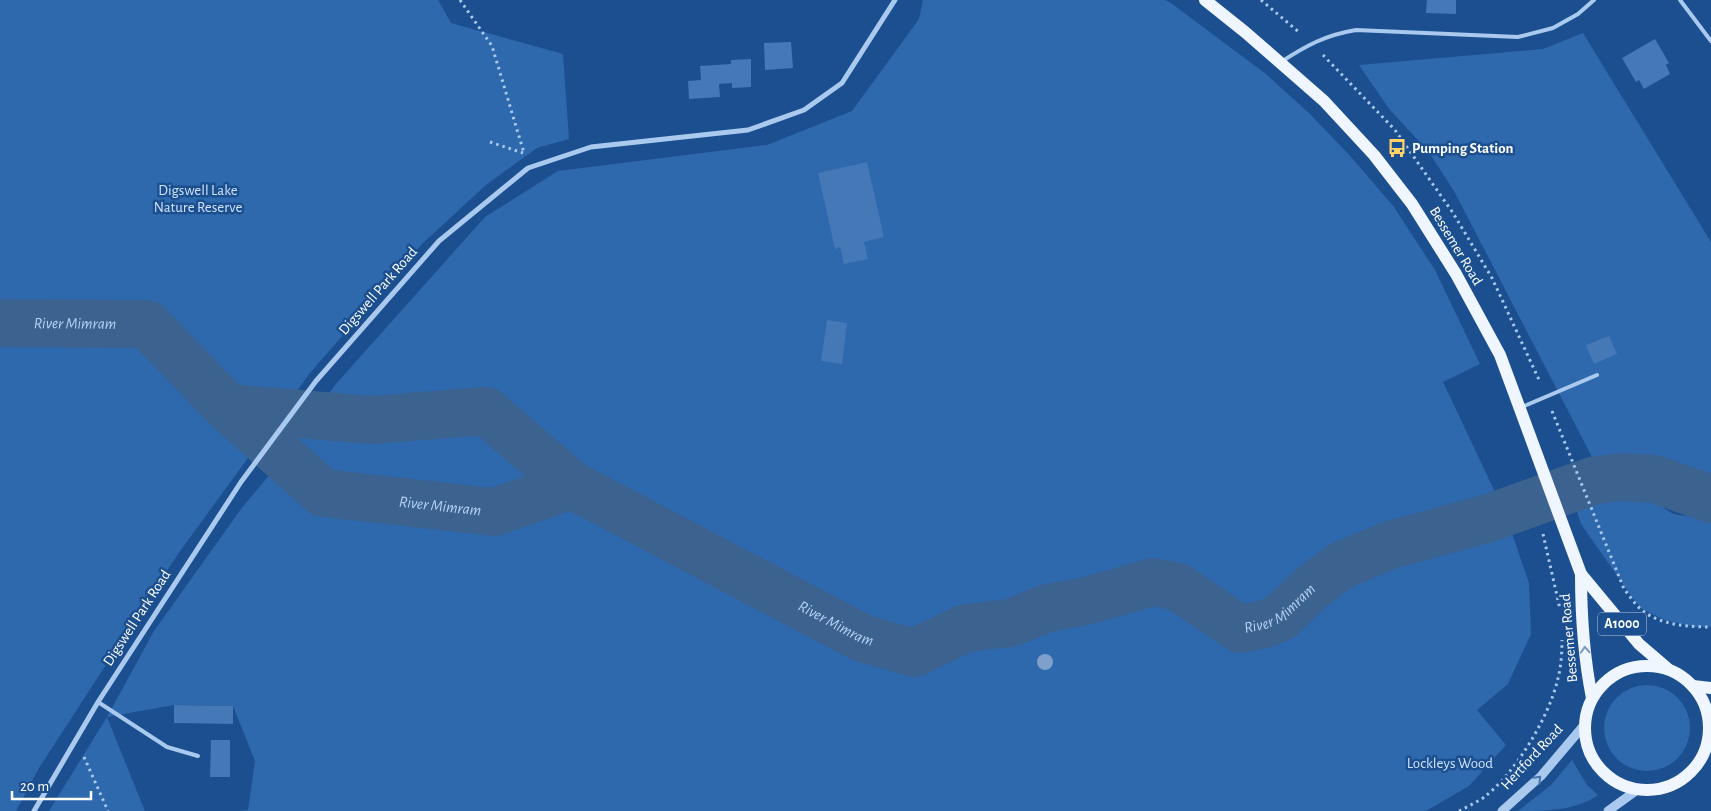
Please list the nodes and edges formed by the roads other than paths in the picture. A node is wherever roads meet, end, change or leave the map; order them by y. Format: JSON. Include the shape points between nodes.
{"nodes":[{"id":1,"x":895,"y":0,"type":"edge"},
{"id":2,"x":1205,"y":0,"type":"edge"},
{"id":3,"x":1594,"y":0,"type":"edge"},
{"id":4,"x":1680,"y":0,"type":"edge"},
{"id":5,"x":1711,"y":41,"type":"edge"},
{"id":6,"x":1280,"y":62,"type":"junction"},
{"id":7,"x":1597,"y":375,"type":"dead end"},
{"id":8,"x":1520,"y":408,"type":"junction"},
{"id":9,"x":1581,"y":574,"type":"junction"},
{"id":10,"x":1668,"y":669,"type":"junction"},
{"id":11,"x":1693,"y":686,"type":"junction"},
{"id":12,"x":1711,"y":688,"type":"edge"},
{"id":13,"x":1592,"y":698,"type":"junction"},
{"id":14,"x":98,"y":702,"type":"junction"},
{"id":15,"x":1585,"y":724,"type":"junction"},
{"id":16,"x":198,"y":756,"type":"dead end"},
{"id":17,"x":1711,"y":759,"type":"edge"},
{"id":18,"x":1697,"y":764,"type":"junction"},
{"id":19,"x":1637,"y":790,"type":"junction"},
{"id":20,"x":34,"y":811,"type":"edge"},
{"id":21,"x":1502,"y":811,"type":"edge"},
{"id":22,"x":1608,"y":811,"type":"edge"}],
"edges":[{"from":1,"to":14,"type":"street","name":"Digswell Park Road","via":[[842,84],[804,110],[748,130],[591,147],[528,168],[439,240],[316,381],[242,482]]},
{"from":2,"to":6,"type":"main road","name":"Bessemer Road","number":"A1000"},
{"from":3,"to":6,"type":"lane","via":[[1578,14],[1553,28],[1518,37],[1356,30],[1332,34]]},
{"from":4,"to":5,"type":"lane"},
{"from":6,"to":8,"type":"main road","name":"Bessemer Road","number":"A1000","via":[[1324,101],[1374,155],[1412,204],[1456,274],[1500,355]]},
{"from":7,"to":8,"type":"lane"},
{"from":8,"to":9,"type":"main road","name":"Bessemer Road","number":"A1000"},
{"from":9,"to":10,"type":"main road","name":"Bessemer Road","number":"A1000","via":[[1639,644]]},
{"from":13,"to":9,"type":"main road","name":"Bessemer Road","number":"A1000","one_way":true,"via":[[1586,671]]},
{"from":10,"to":11,"type":"main road"},
{"from":10,"to":13,"type":"main road","via":[[1633,667],[1616,674]]},
{"from":11,"to":12,"type":"main road"},
{"from":11,"to":18,"type":"main road","via":[[1708,716],[1709,733],[1706,750]]},
{"from":13,"to":15,"type":"main road"},
{"from":14,"to":16,"type":"lane","via":[[167,747]]},
{"from":14,"to":20,"type":"street","name":"Digswell Park Road"},
{"from":15,"to":19,"type":"main road","via":[[1586,742],[1598,767],[1620,784]]},
{"from":21,"to":15,"type":"street","name":"Hertford Road","one_way":true,"via":[[1541,776]]},
{"from":17,"to":18,"type":"main road"},
{"from":18,"to":19,"type":"main road","via":[[1671,786]]},
{"from":19,"to":22,"type":"street"}]}
